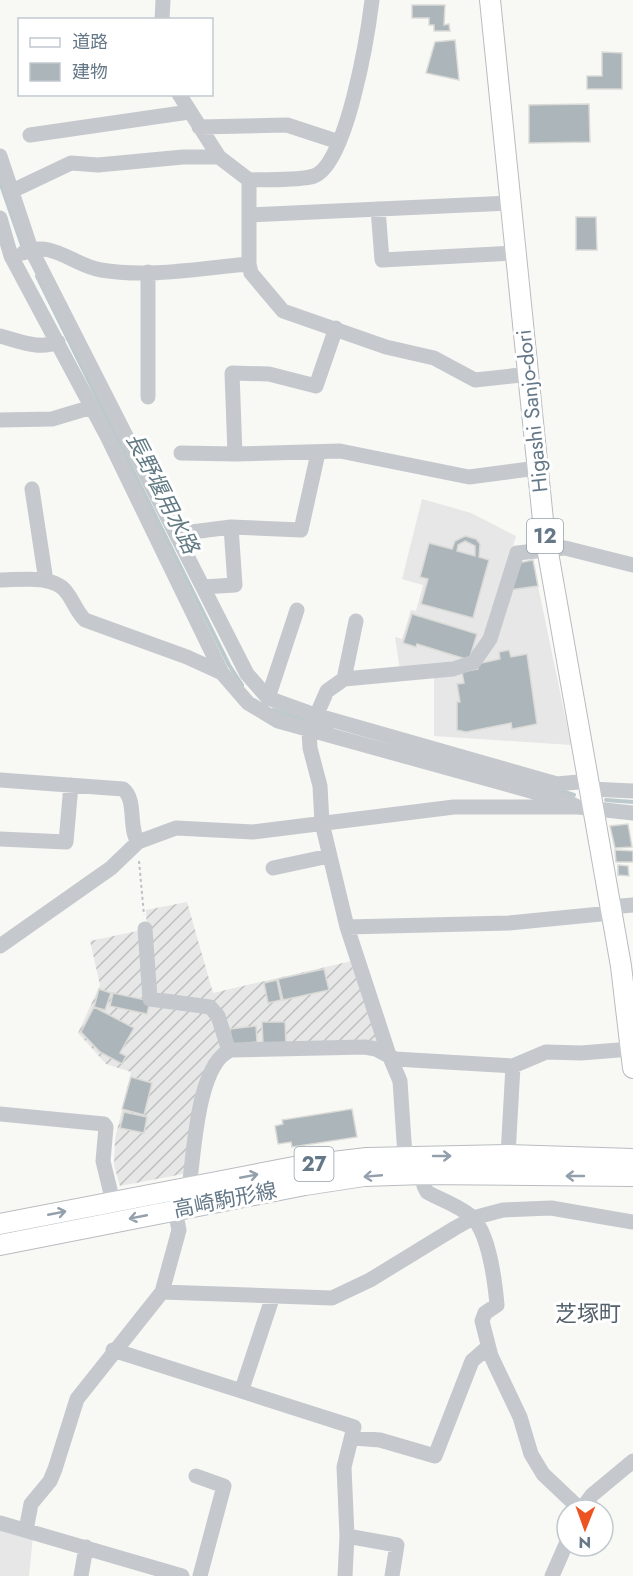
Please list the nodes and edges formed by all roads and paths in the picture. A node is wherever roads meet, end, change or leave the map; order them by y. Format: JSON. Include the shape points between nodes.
{"nodes":[{"id":1,"x":163,"y":0,"type":"edge"},
{"id":2,"x":372,"y":0,"type":"edge"},
{"id":3,"x":490,"y":0,"type":"edge"},
{"id":4,"x":162,"y":18,"type":"edge"},
{"id":5,"x":180,"y":96,"type":"edge"},
{"id":6,"x":189,"y":112,"type":"junction"},
{"id":7,"x":199,"y":127,"type":"junction"},
{"id":8,"x":30,"y":135,"type":"dead end"},
{"id":9,"x":339,"y":142,"type":"junction"},
{"id":10,"x":0,"y":156,"type":"edge"},
{"id":11,"x":219,"y":157,"type":"junction"},
{"id":12,"x":249,"y":180,"type":"junction"},
{"id":13,"x":12,"y":191,"type":"junction"},
{"id":14,"x":511,"y":203,"type":"junction"},
{"id":15,"x":378,"y":209,"type":"junction"},
{"id":16,"x":249,"y":215,"type":"junction"},
{"id":17,"x":0,"y":218,"type":"edge"},
{"id":18,"x":23,"y":252,"type":"junction"},
{"id":19,"x":516,"y":253,"type":"junction"},
{"id":20,"x":249,"y":264,"type":"junction"},
{"id":21,"x":147,"y":272,"type":"junction"},
{"id":22,"x":336,"y":328,"type":"junction"},
{"id":23,"x":0,"y":336,"type":"edge"},
{"id":24,"x":58,"y":342,"type":"junction"},
{"id":25,"x":530,"y":374,"type":"junction"},
{"id":26,"x":147,"y":396,"type":"dead end"},
{"id":27,"x":92,"y":407,"type":"junction"},
{"id":28,"x":0,"y":420,"type":"edge"},
{"id":29,"x":181,"y":453,"type":"dead end"},
{"id":30,"x":318,"y":453,"type":"junction"},
{"id":31,"x":235,"y":454,"type":"junction"},
{"id":32,"x":537,"y":468,"type":"junction"},
{"id":33,"x":32,"y":489,"type":"dead end"},
{"id":34,"x":231,"y":527,"type":"junction"},
{"id":35,"x":176,"y":534,"type":"junction"},
{"id":36,"x":547,"y":549,"type":"junction"},
{"id":37,"x":633,"y":565,"type":"edge"},
{"id":38,"x":0,"y":580,"type":"edge"},
{"id":39,"x":46,"y":580,"type":"junction"},
{"id":40,"x":203,"y":587,"type":"junction"},
{"id":41,"x":297,"y":610,"type":"dead end"},
{"id":42,"x":356,"y":621,"type":"dead end"},
{"id":43,"x":222,"y":673,"type":"junction"},
{"id":44,"x":344,"y":679,"type":"junction"},
{"id":45,"x":268,"y":698,"type":"junction"},
{"id":46,"x":313,"y":722,"type":"junction"},
{"id":47,"x":0,"y":780,"type":"edge"},
{"id":48,"x":71,"y":785,"type":"junction"},
{"id":49,"x":589,"y":785,"type":"junction"},
{"id":50,"x":633,"y":791,"type":"edge"},
{"id":51,"x":586,"y":808,"type":"junction"},
{"id":52,"x":633,"y":813,"type":"edge"},
{"id":53,"x":322,"y":823,"type":"junction"},
{"id":54,"x":0,"y":839,"type":"edge"},
{"id":55,"x":135,"y":845,"type":"junction"},
{"id":56,"x":329,"y":856,"type":"junction"},
{"id":57,"x":273,"y":868,"type":"dead end"},
{"id":58,"x":633,"y":904,"type":"edge"},
{"id":59,"x":610,"y":910,"type":"junction"},
{"id":60,"x":348,"y":927,"type":"junction"},
{"id":61,"x":145,"y":930,"type":"joint"},
{"id":62,"x":0,"y":946,"type":"edge"},
{"id":63,"x":631,"y":1024,"type":"edge"},
{"id":64,"x":229,"y":1051,"type":"junction"},
{"id":65,"x":388,"y":1055,"type":"junction"},
{"id":66,"x":632,"y":1055,"type":"edge"},
{"id":67,"x":513,"y":1066,"type":"junction"},
{"id":68,"x":0,"y":1114,"type":"edge"},
{"id":69,"x":508,"y":1155,"type":"junction"},
{"id":70,"x":405,"y":1156,"type":"junction"},
{"id":71,"x":633,"y":1159,"type":"edge"},
{"id":72,"x":424,"y":1174,"type":"junction"},
{"id":73,"x":633,"y":1176,"type":"edge"},
{"id":74,"x":189,"y":1188,"type":"junction"},
{"id":75,"x":113,"y":1202,"type":"junction"},
{"id":76,"x":175,"y":1210,"type":"junction"},
{"id":77,"x":473,"y":1218,"type":"junction"},
{"id":78,"x":633,"y":1222,"type":"edge"},
{"id":79,"x":0,"y":1224,"type":"edge"},
{"id":80,"x":0,"y":1245,"type":"edge"},
{"id":81,"x":162,"y":1292,"type":"junction"},
{"id":82,"x":273,"y":1296,"type":"junction"},
{"id":83,"x":488,"y":1347,"type":"junction"},
{"id":84,"x":113,"y":1350,"type":"junction"},
{"id":85,"x":242,"y":1389,"type":"junction"},
{"id":86,"x":353,"y":1438,"type":"junction"},
{"id":87,"x":633,"y":1461,"type":"edge"},
{"id":88,"x":196,"y":1476,"type":"dead end"},
{"id":89,"x":568,"y":1498,"type":"edge"},
{"id":90,"x":590,"y":1498,"type":"edge"},
{"id":91,"x":0,"y":1523,"type":"edge"},
{"id":92,"x":26,"y":1530,"type":"junction"},
{"id":93,"x":347,"y":1536,"type":"junction"},
{"id":94,"x":86,"y":1547,"type":"junction"},
{"id":95,"x":560,"y":1558,"type":"edge"},
{"id":96,"x":81,"y":1576,"type":"edge"},
{"id":97,"x":182,"y":1576,"type":"edge"},
{"id":98,"x":200,"y":1576,"type":"edge"},
{"id":99,"x":345,"y":1576,"type":"edge"},
{"id":100,"x":392,"y":1576,"type":"edge"},
{"id":101,"x":552,"y":1576,"type":"edge"}],
"edges":[{"from":1,"to":4,"type":"street"},
{"from":2,"to":9,"type":"street","via":[[365,56]]},
{"from":3,"to":14,"type":"main road","name":"Higashi Sanjo-dori","number":"12"},
{"from":5,"to":6,"type":"street"},
{"from":6,"to":7,"type":"street"},
{"from":6,"to":8,"type":"street"},
{"from":7,"to":9,"type":"street","via":[[287,125]]},
{"from":7,"to":11,"type":"street"},
{"from":9,"to":12,"type":"street","via":[[329,165],[315,176]]},
{"from":10,"to":13,"type":"street"},
{"from":11,"to":12,"type":"street"},
{"from":11,"to":13,"type":"street","via":[[183,156],[98,165],[71,163]]},
{"from":12,"to":16,"type":"street"},
{"from":13,"to":18,"type":"street"},
{"from":14,"to":15,"type":"street"},
{"from":14,"to":19,"type":"main road","name":"Higashi Sanjo-dori","number":"12"},
{"from":15,"to":16,"type":"street"},
{"from":15,"to":19,"type":"street","via":[[382,260]]},
{"from":16,"to":20,"type":"street"},
{"from":17,"to":18,"type":"street"},
{"from":18,"to":21,"type":"street","via":[[52,249],[99,270]]},
{"from":18,"to":24,"type":"street"},
{"from":18,"to":35,"type":"street"},
{"from":19,"to":25,"type":"main road","name":"Higashi Sanjo-dori","number":"12"},
{"from":20,"to":21,"type":"street"},
{"from":20,"to":22,"type":"street","via":[[251,273],[283,310]]},
{"from":21,"to":26,"type":"street"},
{"from":22,"to":25,"type":"street","via":[[434,358],[475,380]]},
{"from":22,"to":31,"type":"street","via":[[316,386],[269,374],[232,373]]},
{"from":23,"to":24,"type":"street","via":[[34,345]]},
{"from":24,"to":27,"type":"street"},
{"from":25,"to":32,"type":"main road","name":"Higashi Sanjo-dori","number":"12"},
{"from":27,"to":28,"type":"street","via":[[52,419]]},
{"from":27,"to":43,"type":"street"},
{"from":29,"to":31,"type":"street"},
{"from":30,"to":31,"type":"street"},
{"from":30,"to":32,"type":"street","via":[[340,451],[461,476]]},
{"from":30,"to":34,"type":"street","via":[[302,530]]},
{"from":32,"to":36,"type":"main road","name":"Higashi Sanjo-dori","number":"12"},
{"from":33,"to":39,"type":"street"},
{"from":34,"to":35,"type":"street"},
{"from":34,"to":40,"type":"street","via":[[235,585]]},
{"from":35,"to":40,"type":"street"},
{"from":36,"to":37,"type":"street","via":[[565,548]]},
{"from":36,"to":44,"type":"street","via":[[517,553],[490,639],[474,662],[453,669]]},
{"from":36,"to":49,"type":"main road","name":"Higashi Sanjo-dori","number":"12"},
{"from":38,"to":39,"type":"street"},
{"from":39,"to":43,"type":"street","via":[[66,590],[76,612],[85,620]]},
{"from":40,"to":45,"type":"street","via":[[247,674]]},
{"from":41,"to":45,"type":"street"},
{"from":42,"to":44,"type":"street"},
{"from":43,"to":46,"type":"street","via":[[257,710]]},
{"from":44,"to":46,"type":"street","via":[[327,691]]},
{"from":45,"to":46,"type":"street"},
{"from":46,"to":49,"type":"street","via":[[557,784]]},
{"from":46,"to":51,"type":"street"},
{"from":46,"to":53,"type":"street","via":[[310,748],[320,786]]},
{"from":47,"to":48,"type":"street"},
{"from":48,"to":54,"type":"street","via":[[66,842]]},
{"from":48,"to":55,"type":"street","via":[[127,792]]},
{"from":49,"to":50,"type":"street"},
{"from":49,"to":51,"type":"main road","name":"Higashi Sanjo-dori","number":"12"},
{"from":51,"to":52,"type":"street"},
{"from":51,"to":53,"type":"street","via":[[468,807]]},
{"from":51,"to":59,"type":"main road","name":"Higashi Sanjo-dori","number":"12"},
{"from":53,"to":55,"type":"street","via":[[252,832],[176,828]]},
{"from":53,"to":56,"type":"street"},
{"from":55,"to":61,"type":"path"},
{"from":55,"to":62,"type":"street","via":[[111,868]]},
{"from":56,"to":57,"type":"street"},
{"from":56,"to":60,"type":"street"},
{"from":58,"to":59,"type":"street"},
{"from":59,"to":60,"type":"street","via":[[509,923]]},
{"from":59,"to":63,"type":"main road","name":"Higashi Sanjo-dori","number":"12"},
{"from":60,"to":65,"type":"street"},
{"from":61,"to":64,"type":"street","via":[[150,999],[210,1006],[218,1016]]},
{"from":63,"to":66,"type":"main road","name":"Higashi Sanjo-dori","number":"12"},
{"from":64,"to":65,"type":"street","via":[[365,1047]]},
{"from":64,"to":74,"type":"street","via":[[218,1060],[205,1083]]},
{"from":65,"to":67,"type":"street","via":[[417,1062]]},
{"from":65,"to":70,"type":"street","via":[[400,1081]]},
{"from":66,"to":67,"type":"street","via":[[546,1052]]},
{"from":67,"to":69,"type":"street"},
{"from":68,"to":75,"type":"street","via":[[104,1124],[103,1161]]},
{"from":70,"to":69,"type":"main road","name":"高崎駒形線","number":"27","one_way":true},
{"from":69,"to":71,"type":"main road","name":"高崎駒形線","number":"27"},
{"from":74,"to":70,"type":"main road","name":"高崎駒形線","number":"27","one_way":true,"via":[[299,1166]]},
{"from":73,"to":72,"type":"main road","name":"高崎駒形線","number":"27","one_way":true},
{"from":72,"to":76,"type":"main road","name":"高崎駒形線","number":"27","one_way":true,"via":[[348,1179]]},
{"from":72,"to":77,"type":"street","via":[[427,1192]]},
{"from":74,"to":75,"type":"main road","name":"高崎駒形線","number":"27"},
{"from":79,"to":75,"type":"main road","name":"高崎駒形線","number":"27","one_way":true},
{"from":76,"to":80,"type":"main road","name":"高崎駒形線","number":"27","one_way":true},
{"from":76,"to":81,"type":"street","via":[[179,1230]]},
{"from":77,"to":78,"type":"street","via":[[538,1207]]},
{"from":77,"to":82,"type":"street","via":[[370,1280],[332,1298]]},
{"from":77,"to":83,"type":"street","via":[[491,1257],[495,1283],[497,1305],[485,1313],[482,1321]]},
{"from":81,"to":82,"type":"street"},
{"from":81,"to":84,"type":"street"},
{"from":82,"to":85,"type":"street"},
{"from":83,"to":86,"type":"street","via":[[472,1361],[435,1456],[380,1440]]},
{"from":83,"to":89,"type":"street","via":[[520,1417],[531,1454],[543,1474]]},
{"from":84,"to":85,"type":"street"},
{"from":84,"to":92,"type":"street","via":[[77,1399],[55,1469],[31,1504]]},
{"from":85,"to":86,"type":"street","via":[[354,1427]]},
{"from":86,"to":93,"type":"street","via":[[344,1467]]},
{"from":87,"to":90,"type":"street"},
{"from":88,"to":98,"type":"street","via":[[224,1486]]},
{"from":91,"to":92,"type":"street"},
{"from":92,"to":94,"type":"street"},
{"from":93,"to":99,"type":"street"},
{"from":93,"to":100,"type":"street","via":[[397,1545]]},
{"from":94,"to":96,"type":"street"},
{"from":94,"to":97,"type":"street"},
{"from":95,"to":101,"type":"street"}]}
